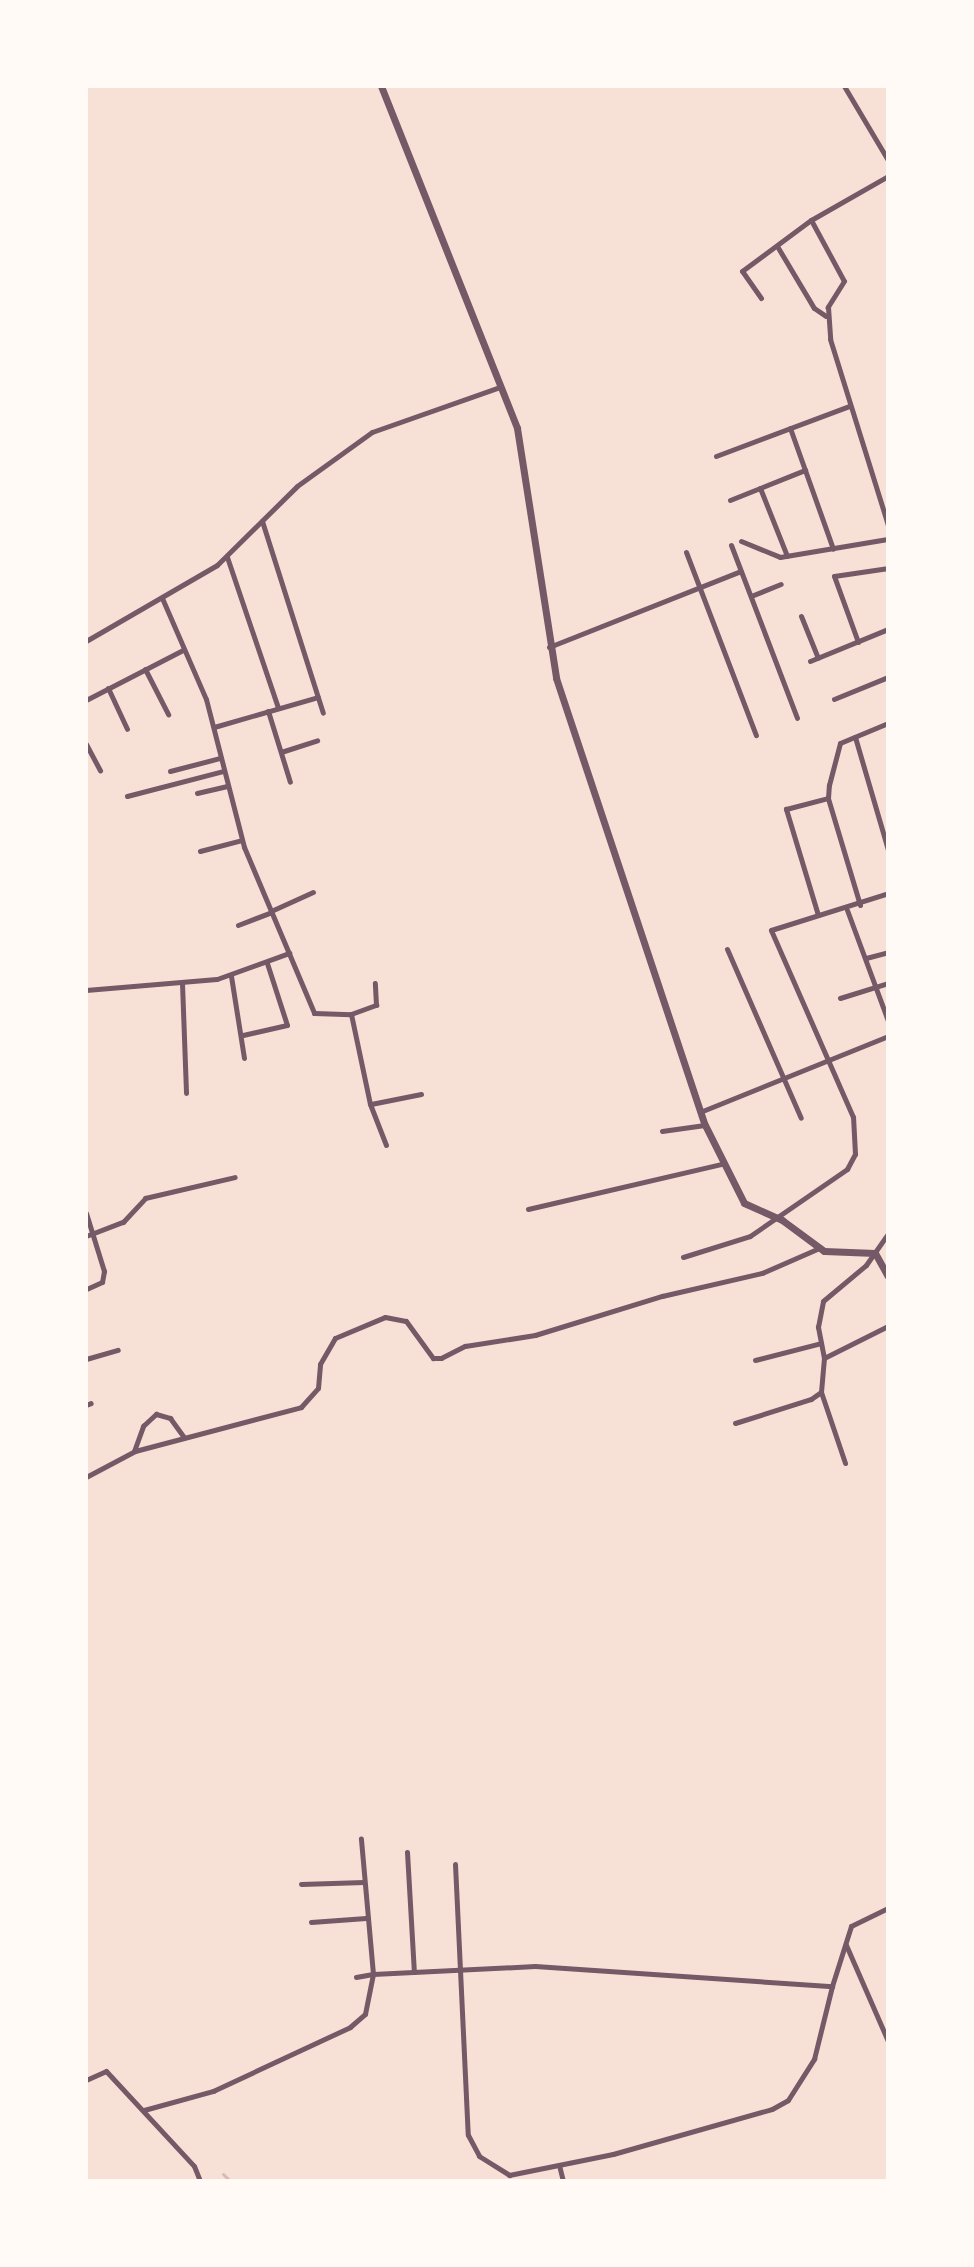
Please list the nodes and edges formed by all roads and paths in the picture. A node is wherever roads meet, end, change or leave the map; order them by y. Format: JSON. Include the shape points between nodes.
{"nodes":[{"id":1,"x":381,"y":86,"type":"edge"},
{"id":2,"x":844,"y":86,"type":"edge"},
{"id":3,"x":888,"y":160,"type":"edge"},
{"id":4,"x":888,"y":176,"type":"edge"},
{"id":5,"x":811,"y":220,"type":"junction"},
{"id":6,"x":777,"y":246,"type":"junction"},
{"id":7,"x":761,"y":298,"type":"dead end"},
{"id":8,"x":826,"y":316,"type":"junction"},
{"id":9,"x":500,"y":387,"type":"junction"},
{"id":10,"x":849,"y":406,"type":"junction"},
{"id":11,"x":790,"y":428,"type":"junction"},
{"id":12,"x":716,"y":456,"type":"dead end"},
{"id":13,"x":805,"y":470,"type":"junction"},
{"id":14,"x":760,"y":488,"type":"junction"},
{"id":15,"x":730,"y":500,"type":"dead end"},
{"id":16,"x":262,"y":521,"type":"junction"},
{"id":17,"x":888,"y":525,"type":"edge"},
{"id":18,"x":888,"y":539,"type":"edge"},
{"id":19,"x":741,"y":541,"type":"dead end"},
{"id":20,"x":731,"y":545,"type":"dead end"},
{"id":21,"x":833,"y":549,"type":"junction"},
{"id":22,"x":686,"y":552,"type":"dead end"},
{"id":23,"x":787,"y":556,"type":"junction"},
{"id":24,"x":227,"y":557,"type":"junction"},
{"id":25,"x":888,"y":568,"type":"edge"},
{"id":26,"x":741,"y":571,"type":"junction"},
{"id":27,"x":781,"y":584,"type":"dead end"},
{"id":28,"x":699,"y":587,"type":"junction"},
{"id":29,"x":751,"y":596,"type":"junction"},
{"id":30,"x":162,"y":598,"type":"junction"},
{"id":31,"x":801,"y":616,"type":"dead end"},
{"id":32,"x":888,"y":629,"type":"edge"},
{"id":33,"x":86,"y":641,"type":"edge"},
{"id":34,"x":858,"y":642,"type":"junction"},
{"id":35,"x":549,"y":647,"type":"junction"},
{"id":36,"x":183,"y":650,"type":"junction"},
{"id":37,"x":818,"y":658,"type":"junction"},
{"id":38,"x":810,"y":661,"type":"dead end"},
{"id":39,"x":145,"y":669,"type":"junction"},
{"id":40,"x":888,"y":677,"type":"edge"},
{"id":41,"x":108,"y":688,"type":"junction"},
{"id":42,"x":318,"y":697,"type":"junction"},
{"id":43,"x":834,"y":699,"type":"dead end"},
{"id":44,"x":86,"y":700,"type":"edge"},
{"id":45,"x":278,"y":708,"type":"junction"},
{"id":46,"x":268,"y":711,"type":"junction"},
{"id":47,"x":323,"y":713,"type":"dead end"},
{"id":48,"x":168,"y":714,"type":"dead end"},
{"id":49,"x":797,"y":718,"type":"dead end"},
{"id":50,"x":888,"y":723,"type":"edge"},
{"id":51,"x":214,"y":727,"type":"junction"},
{"id":52,"x":127,"y":729,"type":"dead end"},
{"id":53,"x":756,"y":735,"type":"dead end"},
{"id":54,"x":855,"y":737,"type":"junction"},
{"id":55,"x":317,"y":740,"type":"dead end"},
{"id":56,"x":86,"y":744,"type":"edge"},
{"id":57,"x":281,"y":752,"type":"junction"},
{"id":58,"x":220,"y":758,"type":"junction"},
{"id":59,"x":100,"y":770,"type":"dead end"},
{"id":60,"x":170,"y":771,"type":"dead end"},
{"id":61,"x":223,"y":771,"type":"junction"},
{"id":62,"x":290,"y":782,"type":"dead end"},
{"id":63,"x":227,"y":786,"type":"junction"},
{"id":64,"x":197,"y":793,"type":"dead end"},
{"id":65,"x":127,"y":796,"type":"dead end"},
{"id":66,"x":828,"y":798,"type":"junction"},
{"id":67,"x":242,"y":840,"type":"junction"},
{"id":68,"x":888,"y":850,"type":"edge"},
{"id":69,"x":200,"y":851,"type":"dead end"},
{"id":70,"x":313,"y":892,"type":"dead end"},
{"id":71,"x":888,"y":893,"type":"edge"},
{"id":72,"x":860,"y":905,"type":"junction"},
{"id":73,"x":847,"y":910,"type":"junction"},
{"id":74,"x":271,"y":911,"type":"junction"},
{"id":75,"x":818,"y":915,"type":"junction"},
{"id":76,"x":238,"y":925,"type":"dead end"},
{"id":77,"x":727,"y":949,"type":"dead end"},
{"id":78,"x":888,"y":952,"type":"edge"},
{"id":79,"x":289,"y":953,"type":"junction"},
{"id":80,"x":866,"y":958,"type":"junction"},
{"id":81,"x":267,"y":963,"type":"junction"},
{"id":82,"x":231,"y":976,"type":"junction"},
{"id":83,"x":182,"y":983,"type":"junction"},
{"id":84,"x":375,"y":983,"type":"dead end"},
{"id":85,"x":888,"y":983,"type":"edge"},
{"id":86,"x":876,"y":988,"type":"junction"},
{"id":87,"x":86,"y":990,"type":"edge"},
{"id":88,"x":840,"y":998,"type":"dead end"},
{"id":89,"x":351,"y":1014,"type":"junction"},
{"id":90,"x":888,"y":1021,"type":"edge"},
{"id":91,"x":243,"y":1035,"type":"junction"},
{"id":92,"x":888,"y":1036,"type":"edge"},
{"id":93,"x":244,"y":1058,"type":"dead end"},
{"id":94,"x":829,"y":1058,"type":"junction"},
{"id":95,"x":785,"y":1077,"type":"junction"},
{"id":96,"x":186,"y":1093,"type":"dead end"},
{"id":97,"x":421,"y":1094,"type":"dead end"},
{"id":98,"x":370,"y":1104,"type":"junction"},
{"id":99,"x":700,"y":1112,"type":"junction"},
{"id":100,"x":801,"y":1118,"type":"dead end"},
{"id":101,"x":705,"y":1125,"type":"junction"},
{"id":102,"x":662,"y":1131,"type":"dead end"},
{"id":103,"x":386,"y":1145,"type":"dead end"},
{"id":104,"x":722,"y":1164,"type":"junction"},
{"id":105,"x":235,"y":1177,"type":"dead end"},
{"id":106,"x":528,"y":1209,"type":"dead end"},
{"id":107,"x":86,"y":1213,"type":"edge"},
{"id":108,"x":775,"y":1216,"type":"junction"},
{"id":109,"x":888,"y":1234,"type":"edge"},
{"id":110,"x":89,"y":1235,"type":"edge"},
{"id":111,"x":817,"y":1249,"type":"junction"},
{"id":112,"x":875,"y":1253,"type":"junction"},
{"id":113,"x":683,"y":1257,"type":"dead end"},
{"id":114,"x":888,"y":1276,"type":"edge"},
{"id":115,"x":86,"y":1289,"type":"edge"},
{"id":116,"x":888,"y":1326,"type":"edge"},
{"id":117,"x":821,"y":1343,"type":"junction"},
{"id":118,"x":118,"y":1350,"type":"dead end"},
{"id":119,"x":824,"y":1358,"type":"junction"},
{"id":120,"x":86,"y":1359,"type":"edge"},
{"id":121,"x":755,"y":1360,"type":"dead end"},
{"id":122,"x":821,"y":1392,"type":"junction"},
{"id":123,"x":735,"y":1423,"type":"dead end"},
{"id":124,"x":184,"y":1437,"type":"junction"},
{"id":125,"x":134,"y":1452,"type":"junction"},
{"id":126,"x":845,"y":1463,"type":"dead end"},
{"id":127,"x":86,"y":1477,"type":"edge"},
{"id":128,"x":361,"y":1839,"type":"dead end"},
{"id":129,"x":407,"y":1852,"type":"dead end"},
{"id":130,"x":455,"y":1864,"type":"dead end"},
{"id":131,"x":364,"y":1882,"type":"junction"},
{"id":132,"x":301,"y":1884,"type":"dead end"},
{"id":133,"x":888,"y":1908,"type":"edge"},
{"id":134,"x":366,"y":1918,"type":"junction"},
{"id":135,"x":311,"y":1922,"type":"dead end"},
{"id":136,"x":845,"y":1944,"type":"junction"},
{"id":137,"x":459,"y":1970,"type":"junction"},
{"id":138,"x":414,"y":1972,"type":"junction"},
{"id":139,"x":373,"y":1974,"type":"junction"},
{"id":140,"x":356,"y":1977,"type":"dead end"},
{"id":141,"x":832,"y":1986,"type":"junction"},
{"id":142,"x":888,"y":2041,"type":"edge"},
{"id":143,"x":86,"y":2080,"type":"edge"},
{"id":144,"x":144,"y":2110,"type":"junction"},
{"id":145,"x":559,"y":2165,"type":"junction"},
{"id":146,"x":200,"y":2181,"type":"edge"},
{"id":147,"x":563,"y":2181,"type":"edge"}],
"edges":[{"from":1,"to":9,"type":"street"},
{"from":2,"to":3,"type":"street"},
{"from":4,"to":5,"type":"street"},
{"from":5,"to":6,"type":"street"},
{"from":5,"to":8,"type":"street","via":[[844,281]]},
{"from":6,"to":7,"type":"street","via":[[742,271]]},
{"from":6,"to":8,"type":"street","via":[[814,308]]},
{"from":8,"to":10,"type":"street"},
{"from":9,"to":16,"type":"street","via":[[372,432],[305,479]]},
{"from":9,"to":35,"type":"street","via":[[523,454]]},
{"from":10,"to":11,"type":"street"},
{"from":10,"to":17,"type":"street"},
{"from":11,"to":12,"type":"street"},
{"from":11,"to":13,"type":"street"},
{"from":13,"to":14,"type":"street"},
{"from":13,"to":21,"type":"street"},
{"from":14,"to":15,"type":"street"},
{"from":14,"to":23,"type":"street"},
{"from":16,"to":24,"type":"street"},
{"from":16,"to":42,"type":"street"},
{"from":18,"to":21,"type":"street"},
{"from":19,"to":23,"type":"street"},
{"from":20,"to":26,"type":"street"},
{"from":21,"to":23,"type":"street"},
{"from":22,"to":28,"type":"street"},
{"from":24,"to":30,"type":"street"},
{"from":24,"to":45,"type":"street"},
{"from":25,"to":34,"type":"street","via":[[834,576]]},
{"from":26,"to":28,"type":"street"},
{"from":26,"to":29,"type":"street"},
{"from":27,"to":29,"type":"street"},
{"from":28,"to":35,"type":"street"},
{"from":28,"to":53,"type":"street"},
{"from":29,"to":49,"type":"street"},
{"from":30,"to":33,"type":"street"},
{"from":30,"to":36,"type":"street"},
{"from":31,"to":37,"type":"street"},
{"from":32,"to":34,"type":"street"},
{"from":34,"to":37,"type":"street"},
{"from":35,"to":99,"type":"street"},
{"from":36,"to":39,"type":"street"},
{"from":36,"to":51,"type":"street"},
{"from":37,"to":38,"type":"street"},
{"from":39,"to":41,"type":"street"},
{"from":39,"to":48,"type":"street"},
{"from":40,"to":43,"type":"street"},
{"from":41,"to":44,"type":"street"},
{"from":41,"to":52,"type":"street"},
{"from":42,"to":45,"type":"street"},
{"from":42,"to":47,"type":"street"},
{"from":45,"to":46,"type":"street"},
{"from":46,"to":51,"type":"street"},
{"from":46,"to":57,"type":"street"},
{"from":50,"to":54,"type":"street"},
{"from":51,"to":58,"type":"street"},
{"from":54,"to":66,"type":"street","via":[[839,746]]},
{"from":54,"to":68,"type":"street"},
{"from":55,"to":57,"type":"street"},
{"from":56,"to":59,"type":"street"},
{"from":57,"to":62,"type":"street"},
{"from":58,"to":60,"type":"street"},
{"from":58,"to":61,"type":"street"},
{"from":61,"to":63,"type":"street"},
{"from":61,"to":65,"type":"street"},
{"from":63,"to":64,"type":"street"},
{"from":63,"to":67,"type":"street"},
{"from":66,"to":72,"type":"street"},
{"from":66,"to":75,"type":"street","via":[[786,809]]},
{"from":67,"to":69,"type":"street"},
{"from":67,"to":74,"type":"street"},
{"from":70,"to":74,"type":"street"},
{"from":71,"to":72,"type":"street"},
{"from":72,"to":73,"type":"street"},
{"from":73,"to":75,"type":"street"},
{"from":73,"to":80,"type":"street"},
{"from":74,"to":76,"type":"street"},
{"from":74,"to":79,"type":"street"},
{"from":75,"to":94,"type":"street","via":[[777,926],[771,933]]},
{"from":77,"to":95,"type":"street"},
{"from":78,"to":80,"type":"street"},
{"from":79,"to":81,"type":"street"},
{"from":79,"to":89,"type":"street","via":[[314,1013]]},
{"from":80,"to":86,"type":"street"},
{"from":81,"to":82,"type":"street"},
{"from":81,"to":91,"type":"street","via":[[287,1025]]},
{"from":82,"to":83,"type":"street"},
{"from":82,"to":91,"type":"street"},
{"from":83,"to":87,"type":"street"},
{"from":83,"to":96,"type":"street"},
{"from":84,"to":89,"type":"street","via":[[376,1005]]},
{"from":85,"to":86,"type":"street"},
{"from":86,"to":88,"type":"street"},
{"from":86,"to":90,"type":"street"},
{"from":89,"to":98,"type":"street"},
{"from":91,"to":93,"type":"street"},
{"from":92,"to":94,"type":"street"},
{"from":94,"to":95,"type":"street"},
{"from":94,"to":108,"type":"street","via":[[853,1117],[855,1154],[847,1169]]},
{"from":95,"to":99,"type":"street"},
{"from":95,"to":100,"type":"street"},
{"from":97,"to":98,"type":"street"},
{"from":98,"to":103,"type":"street"},
{"from":99,"to":101,"type":"street"},
{"from":101,"to":102,"type":"street"},
{"from":101,"to":104,"type":"street"},
{"from":104,"to":106,"type":"street"},
{"from":104,"to":108,"type":"street","via":[[744,1203]]},
{"from":105,"to":110,"type":"street","via":[[145,1198],[123,1222]]},
{"from":107,"to":110,"type":"street"},
{"from":108,"to":111,"type":"street"},
{"from":108,"to":113,"type":"street","via":[[750,1236]]},
{"from":109,"to":112,"type":"street"},
{"from":110,"to":115,"type":"street","via":[[104,1277]]},
{"from":111,"to":112,"type":"street"},
{"from":111,"to":124,"type":"street","via":[[762,1273],[662,1296],[535,1335],[465,1346],[441,1358],[433,1358],[406,1321],[385,1317],[335,1338],[320,1364],[318,1388],[301,1407]]},
{"from":112,"to":114,"type":"street"},
{"from":112,"to":117,"type":"street","via":[[823,1301],[818,1314]]},
{"from":116,"to":119,"type":"street"},
{"from":117,"to":119,"type":"street"},
{"from":117,"to":121,"type":"street"},
{"from":118,"to":120,"type":"street"},
{"from":119,"to":122,"type":"street"},
{"from":122,"to":123,"type":"street"},
{"from":122,"to":126,"type":"street"},
{"from":124,"to":125,"type":"street"},
{"from":124,"to":125,"type":"street","via":[[170,1418],[156,1414],[143,1426]]},
{"from":125,"to":127,"type":"street"},
{"from":128,"to":131,"type":"street"},
{"from":129,"to":138,"type":"street"},
{"from":130,"to":137,"type":"street"},
{"from":131,"to":132,"type":"street"},
{"from":131,"to":134,"type":"street"},
{"from":133,"to":136,"type":"street","via":[[851,1926]]},
{"from":134,"to":135,"type":"street"},
{"from":134,"to":139,"type":"street"},
{"from":136,"to":141,"type":"street"},
{"from":136,"to":142,"type":"street"},
{"from":137,"to":138,"type":"street"},
{"from":137,"to":141,"type":"street","via":[[535,1966]]},
{"from":137,"to":145,"type":"street","via":[[470,2146],[509,2175]]},
{"from":138,"to":139,"type":"street"},
{"from":139,"to":140,"type":"street"},
{"from":139,"to":144,"type":"street","via":[[365,2014],[350,2027],[213,2091]]},
{"from":141,"to":145,"type":"street","via":[[814,2059],[788,2100],[772,2109]]},
{"from":143,"to":144,"type":"street","via":[[106,2071]]},
{"from":144,"to":146,"type":"street","via":[[194,2166]]},
{"from":145,"to":147,"type":"street"}]}
